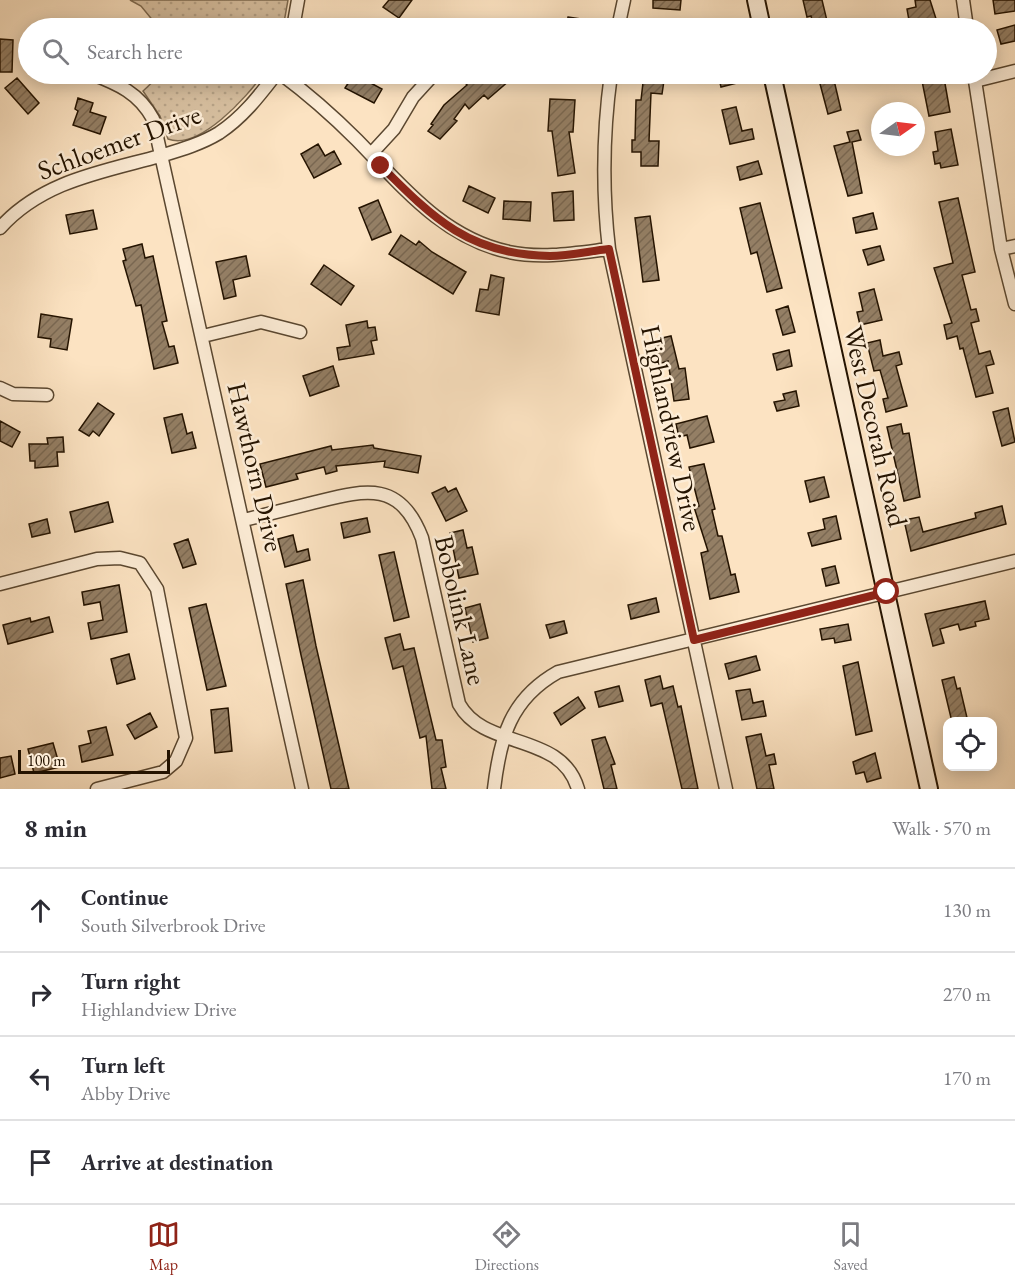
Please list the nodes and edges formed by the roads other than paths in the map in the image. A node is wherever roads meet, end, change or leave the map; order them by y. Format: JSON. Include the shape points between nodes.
{"nodes":[{"id":1,"x":298,"y":0,"type":"edge"},
{"id":2,"x":624,"y":0,"type":"edge"},
{"id":3,"x":756,"y":0,"type":"edge"},
{"id":4,"x":963,"y":0,"type":"edge"},
{"id":5,"x":295,"y":18,"type":"edge"},
{"id":6,"x":620,"y":18,"type":"edge"},
{"id":7,"x":760,"y":18,"type":"edge"},
{"id":8,"x":966,"y":18,"type":"edge"},
{"id":9,"x":1015,"y":71,"type":"edge"},
{"id":10,"x":997,"y":74,"type":"edge"},
{"id":11,"x":118,"y":84,"type":"edge"},
{"id":12,"x":267,"y":84,"type":"edge"},
{"id":13,"x":294,"y":84,"type":"edge"},
{"id":14,"x":425,"y":84,"type":"edge"},
{"id":15,"x":610,"y":84,"type":"edge"},
{"id":16,"x":774,"y":84,"type":"edge"},
{"id":17,"x":976,"y":84,"type":"edge"},
{"id":18,"x":370,"y":154,"type":"junction"},
{"id":19,"x":163,"y":155,"type":"junction"},
{"id":20,"x":0,"y":228,"type":"edge"},
{"id":21,"x":1015,"y":246,"type":"edge"},
{"id":22,"x":609,"y":249,"type":"junction"},
{"id":23,"x":1001,"y":249,"type":"junction"},
{"id":24,"x":1015,"y":304,"type":"edge"},
{"id":25,"x":300,"y":332,"type":"dead end"},
{"id":26,"x":203,"y":336,"type":"junction"},
{"id":27,"x":0,"y":388,"type":"edge"},
{"id":28,"x":47,"y":395,"type":"dead end"},
{"id":29,"x":244,"y":520,"type":"junction"},
{"id":30,"x":1015,"y":561,"type":"edge"},
{"id":31,"x":0,"y":584,"type":"edge"},
{"id":32,"x":887,"y":592,"type":"junction"},
{"id":33,"x":694,"y":640,"type":"junction"},
{"id":34,"x":504,"y":735,"type":"junction"},
{"id":35,"x":97,"y":789,"type":"edge"},
{"id":36,"x":302,"y":789,"type":"edge"},
{"id":37,"x":494,"y":789,"type":"edge"},
{"id":38,"x":578,"y":789,"type":"edge"},
{"id":39,"x":726,"y":789,"type":"edge"},
{"id":40,"x":929,"y":789,"type":"edge"}],
"edges":[{"from":1,"to":5,"type":"street"},
{"from":2,"to":6,"type":"street"},
{"from":3,"to":7,"type":"street"},
{"from":4,"to":8,"type":"street"},
{"from":9,"to":10,"type":"street"},
{"from":11,"to":19,"type":"street","name":"Hawthorn Drive","via":[[139,98],[153,119]]},
{"from":12,"to":19,"type":"street","name":"Schloemer Drive","via":[[218,134]]},
{"from":13,"to":18,"type":"street"},
{"from":14,"to":18,"type":"street","via":[[394,129]]},
{"from":15,"to":22,"type":"street","name":"Highlandview Drive","via":[[604,197]]},
{"from":16,"to":32,"type":"street","name":"West Decorah Road"},
{"from":17,"to":23,"type":"street"},
{"from":18,"to":22,"type":"street","via":[[448,228],[481,245],[511,253],[551,256]]},
{"from":19,"to":20,"type":"street","name":"Schloemer Drive","via":[[36,196]]},
{"from":19,"to":26,"type":"street","name":"Hawthorn Drive"},
{"from":21,"to":23,"type":"street"},
{"from":22,"to":33,"type":"street","name":"Highlandview Drive"},
{"from":23,"to":24,"type":"street"},
{"from":25,"to":26,"type":"street","via":[[261,322]]},
{"from":26,"to":29,"type":"street","name":"Hawthorn Drive"},
{"from":27,"to":28,"type":"street","via":[[13,394]]},
{"from":29,"to":34,"type":"street","name":"Bobolink Lane","via":[[360,491],[400,503],[422,538],[459,704],[473,722]]},
{"from":29,"to":36,"type":"street","name":"Hawthorn Drive"},
{"from":30,"to":32,"type":"street"},
{"from":31,"to":35,"type":"street","via":[[97,559],[120,558],[140,564],[157,589],[186,738],[176,761],[163,772]]},
{"from":32,"to":33,"type":"street"},
{"from":32,"to":40,"type":"street","name":"West Decorah Road"},
{"from":33,"to":34,"type":"street","via":[[558,672],[528,694]]},
{"from":33,"to":39,"type":"street","name":"Highlandview Drive"},
{"from":34,"to":37,"type":"street"},
{"from":34,"to":38,"type":"street","name":"Bobolink Lane","via":[[550,752],[567,765]]}]}
